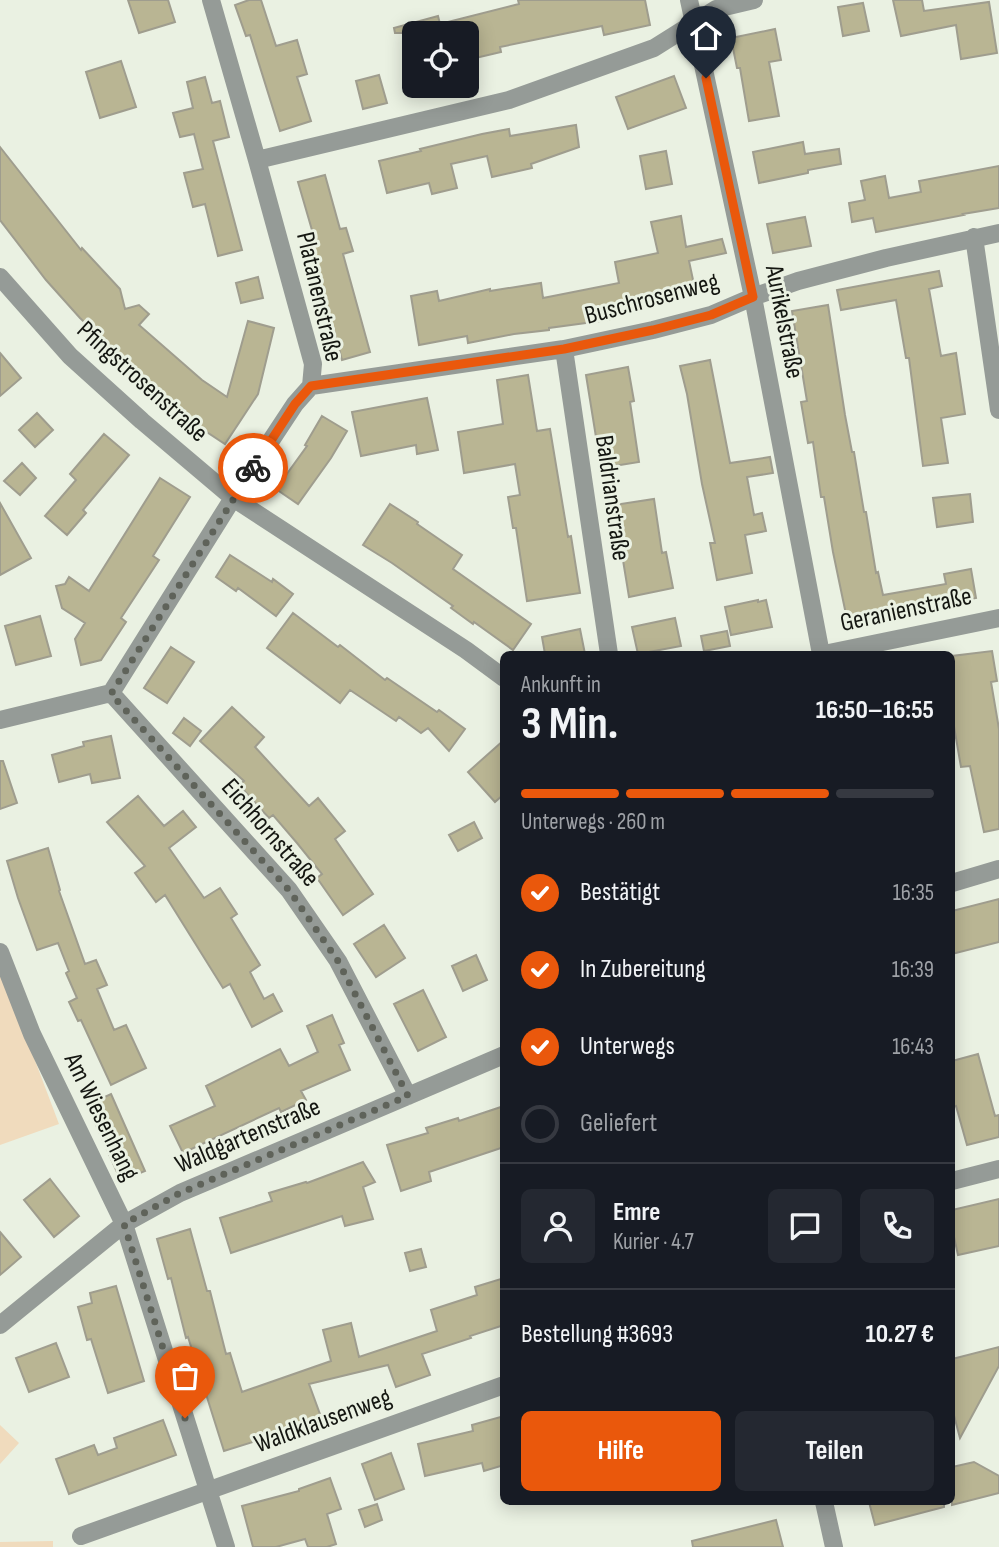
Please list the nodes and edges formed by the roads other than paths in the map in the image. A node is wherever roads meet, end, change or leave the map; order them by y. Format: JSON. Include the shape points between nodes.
{"nodes":[{"id":1,"x":211,"y":0,"type":"edge"},
{"id":2,"x":690,"y":0,"type":"edge"},
{"id":3,"x":754,"y":0,"type":"edge"},
{"id":4,"x":695,"y":23,"type":"junction"},
{"id":5,"x":257,"y":160,"type":"junction"},
{"id":6,"x":999,"y":233,"type":"edge"},
{"id":7,"x":974,"y":237,"type":"junction"},
{"id":8,"x":0,"y":276,"type":"edge"},
{"id":9,"x":753,"y":297,"type":"junction"},
{"id":10,"x":564,"y":349,"type":"junction"},
{"id":11,"x":311,"y":386,"type":"junction"},
{"id":12,"x":999,"y":410,"type":"edge"},
{"id":13,"x":233,"y":498,"type":"junction"},
{"id":14,"x":999,"y":618,"type":"edge"},
{"id":15,"x":609,"y":651,"type":"edge"},
{"id":16,"x":822,"y":651,"type":"edge"},
{"id":17,"x":838,"y":651,"type":"edge"},
{"id":18,"x":500,"y":675,"type":"edge"},
{"id":19,"x":111,"y":694,"type":"junction"},
{"id":20,"x":0,"y":720,"type":"edge"},
{"id":21,"x":999,"y":869,"type":"edge"},
{"id":22,"x":955,"y":882,"type":"edge"},
{"id":23,"x":0,"y":952,"type":"edge"},
{"id":24,"x":500,"y":1057,"type":"edge"},
{"id":25,"x":408,"y":1096,"type":"junction"},
{"id":26,"x":999,"y":1169,"type":"edge"},
{"id":27,"x":955,"y":1180,"type":"edge"},
{"id":28,"x":124,"y":1224,"type":"junction"},
{"id":29,"x":0,"y":1325,"type":"edge"},
{"id":30,"x":500,"y":1386,"type":"edge"},
{"id":31,"x":208,"y":1490,"type":"junction"},
{"id":32,"x":825,"y":1505,"type":"edge"},
{"id":33,"x":81,"y":1536,"type":"dead end"},
{"id":34,"x":226,"y":1547,"type":"edge"},
{"id":35,"x":834,"y":1547,"type":"edge"}],
"edges":[{"from":1,"to":5,"type":"street","name":"Platanenstraße"},
{"from":2,"to":4,"type":"street","name":"Aurikelstraße"},
{"from":3,"to":4,"type":"street","via":[[716,9]]},
{"from":4,"to":5,"type":"street","via":[[654,48],[509,100]]},
{"from":4,"to":9,"type":"street","name":"Aurikelstraße"},
{"from":5,"to":11,"type":"street","name":"Platanenstraße","via":[[313,364]]},
{"from":6,"to":7,"type":"street","name":"Buschrosenweg"},
{"from":7,"to":9,"type":"street","name":"Buschrosenweg","via":[[798,281]]},
{"from":7,"to":12,"type":"street"},
{"from":8,"to":13,"type":"street","name":"Pfingstrosenstraße","via":[[70,356]]},
{"from":9,"to":10,"type":"street","name":"Buschrosenweg","via":[[711,315]]},
{"from":9,"to":16,"type":"street","name":"Aurikelstraße"},
{"from":10,"to":11,"type":"street","name":"Buschrosenweg"},
{"from":10,"to":15,"type":"street","name":"Baldrianstraße"},
{"from":11,"to":13,"type":"street","name":"Platanenstraße"},
{"from":13,"to":18,"type":"street","name":"Pfingstrosenstraße"},
{"from":13,"to":19,"type":"street","name":"Platanenstraße"},
{"from":14,"to":17,"type":"street","name":"Geranienstraße"},
{"from":19,"to":20,"type":"street"},
{"from":19,"to":25,"type":"street","name":"Eichhornstraße","via":[[289,890],[338,961]]},
{"from":21,"to":22,"type":"street"},
{"from":23,"to":28,"type":"street","name":"Am Wiesenhang","via":[[33,1034]]},
{"from":24,"to":25,"type":"street","name":"Waldgartenstraße"},
{"from":25,"to":28,"type":"street","name":"Waldgartenstraße","via":[[180,1193]]},
{"from":26,"to":27,"type":"street"},
{"from":28,"to":29,"type":"street","name":"Waldgartenstraße"},
{"from":28,"to":31,"type":"street","name":"Am Wiesenhang"},
{"from":30,"to":31,"type":"street","name":"Waldklausenweg"},
{"from":31,"to":33,"type":"street","name":"Waldklausenweg"},
{"from":31,"to":34,"type":"street","name":"Am Wiesenhang"},
{"from":32,"to":35,"type":"street"}]}
